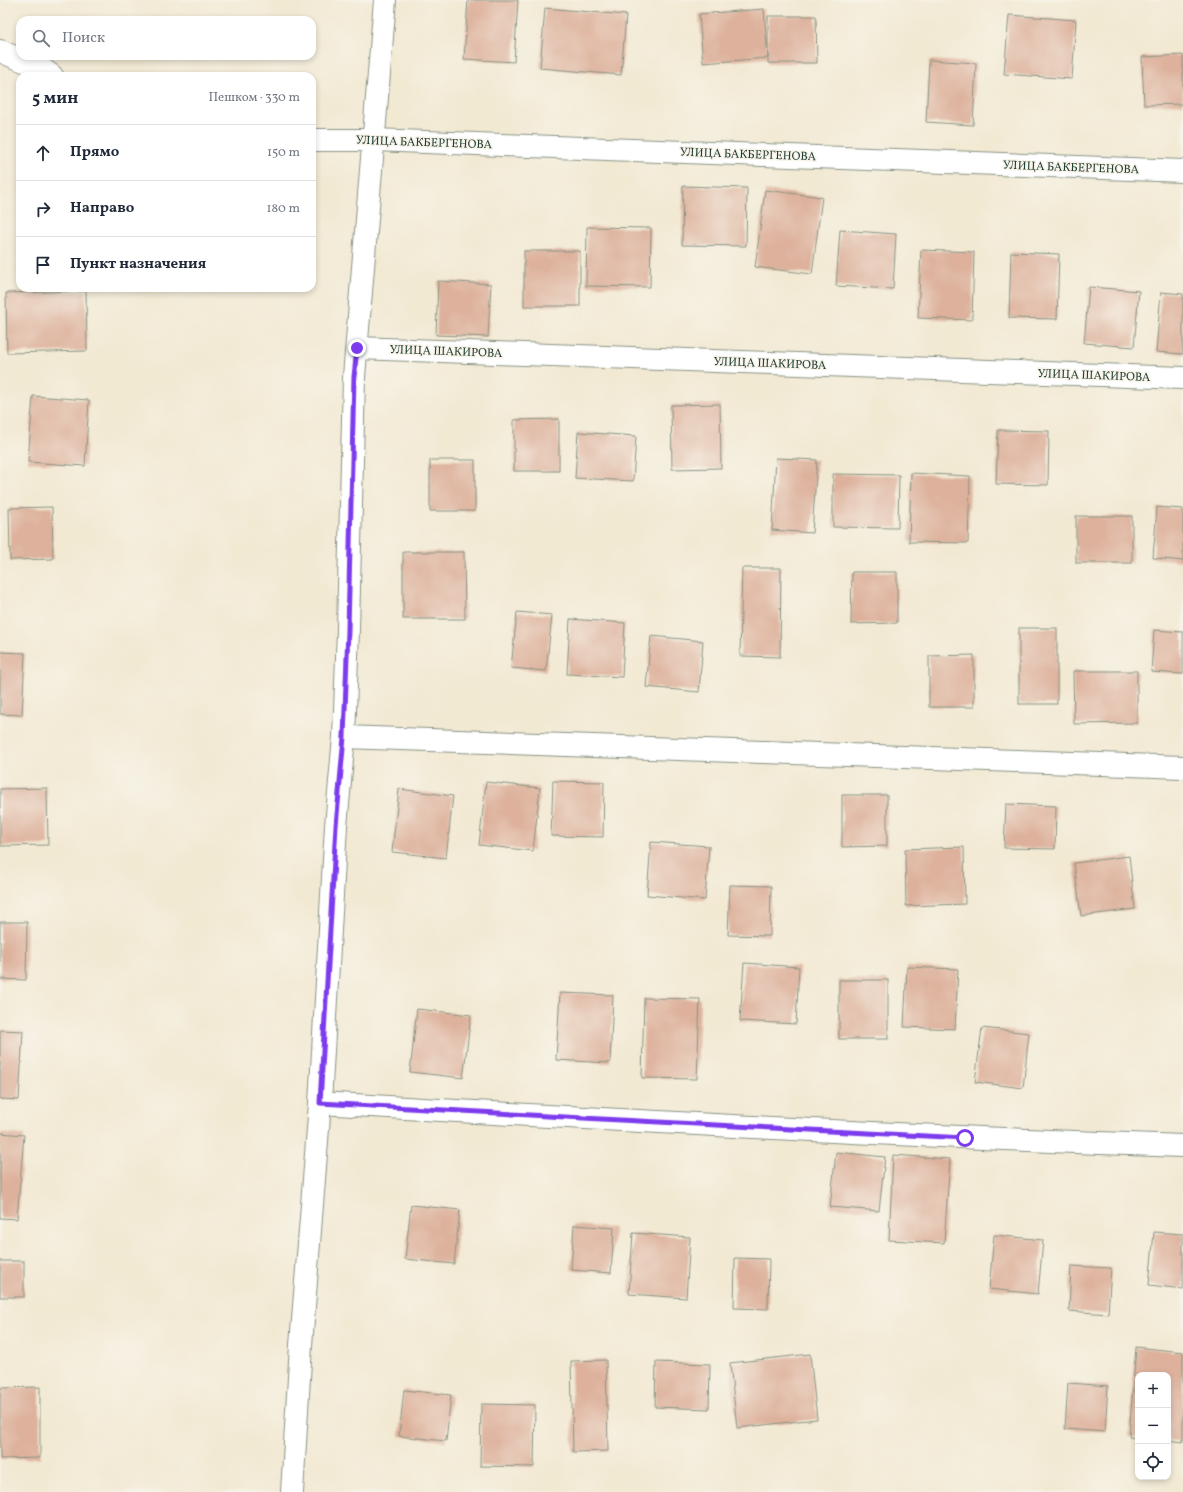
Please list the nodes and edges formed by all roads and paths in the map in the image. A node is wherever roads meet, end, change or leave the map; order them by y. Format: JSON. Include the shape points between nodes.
{"nodes":[{"id":1,"x":385,"y":0,"type":"edge"},
{"id":2,"x":0,"y":51,"type":"edge"},
{"id":3,"x":16,"y":58,"type":"edge"},
{"id":4,"x":22,"y":60,"type":"edge"},
{"id":5,"x":46,"y":72,"type":"edge"},
{"id":6,"x":316,"y":140,"type":"edge"},
{"id":7,"x":374,"y":140,"type":"junction"},
{"id":8,"x":1183,"y":171,"type":"edge"},
{"id":9,"x":357,"y":348,"type":"junction"},
{"id":10,"x":1183,"y":378,"type":"edge"},
{"id":11,"x":344,"y":737,"type":"junction"},
{"id":12,"x":1183,"y":767,"type":"edge"},
{"id":13,"x":320,"y":1103,"type":"junction"},
{"id":14,"x":1183,"y":1146,"type":"edge"},
{"id":15,"x":292,"y":1492,"type":"edge"}],
"edges":[{"from":1,"to":7,"type":"street"},
{"from":2,"to":3,"type":"street"},
{"from":4,"to":5,"type":"street"},
{"from":6,"to":7,"type":"street","name":"УЛИЦА БАКБЕРГЕНОВА"},
{"from":7,"to":8,"type":"street","name":"УЛИЦА БАКБЕРГЕНОВА"},
{"from":7,"to":9,"type":"street"},
{"from":9,"to":10,"type":"street","name":"УЛИЦА ШАКИРОВА"},
{"from":9,"to":11,"type":"street","via":[[354,377]]},
{"from":11,"to":12,"type":"street"},
{"from":11,"to":13,"type":"street","via":[[336,826]]},
{"from":13,"to":14,"type":"street","via":[[965,1138]]},
{"from":13,"to":15,"type":"street"}]}
